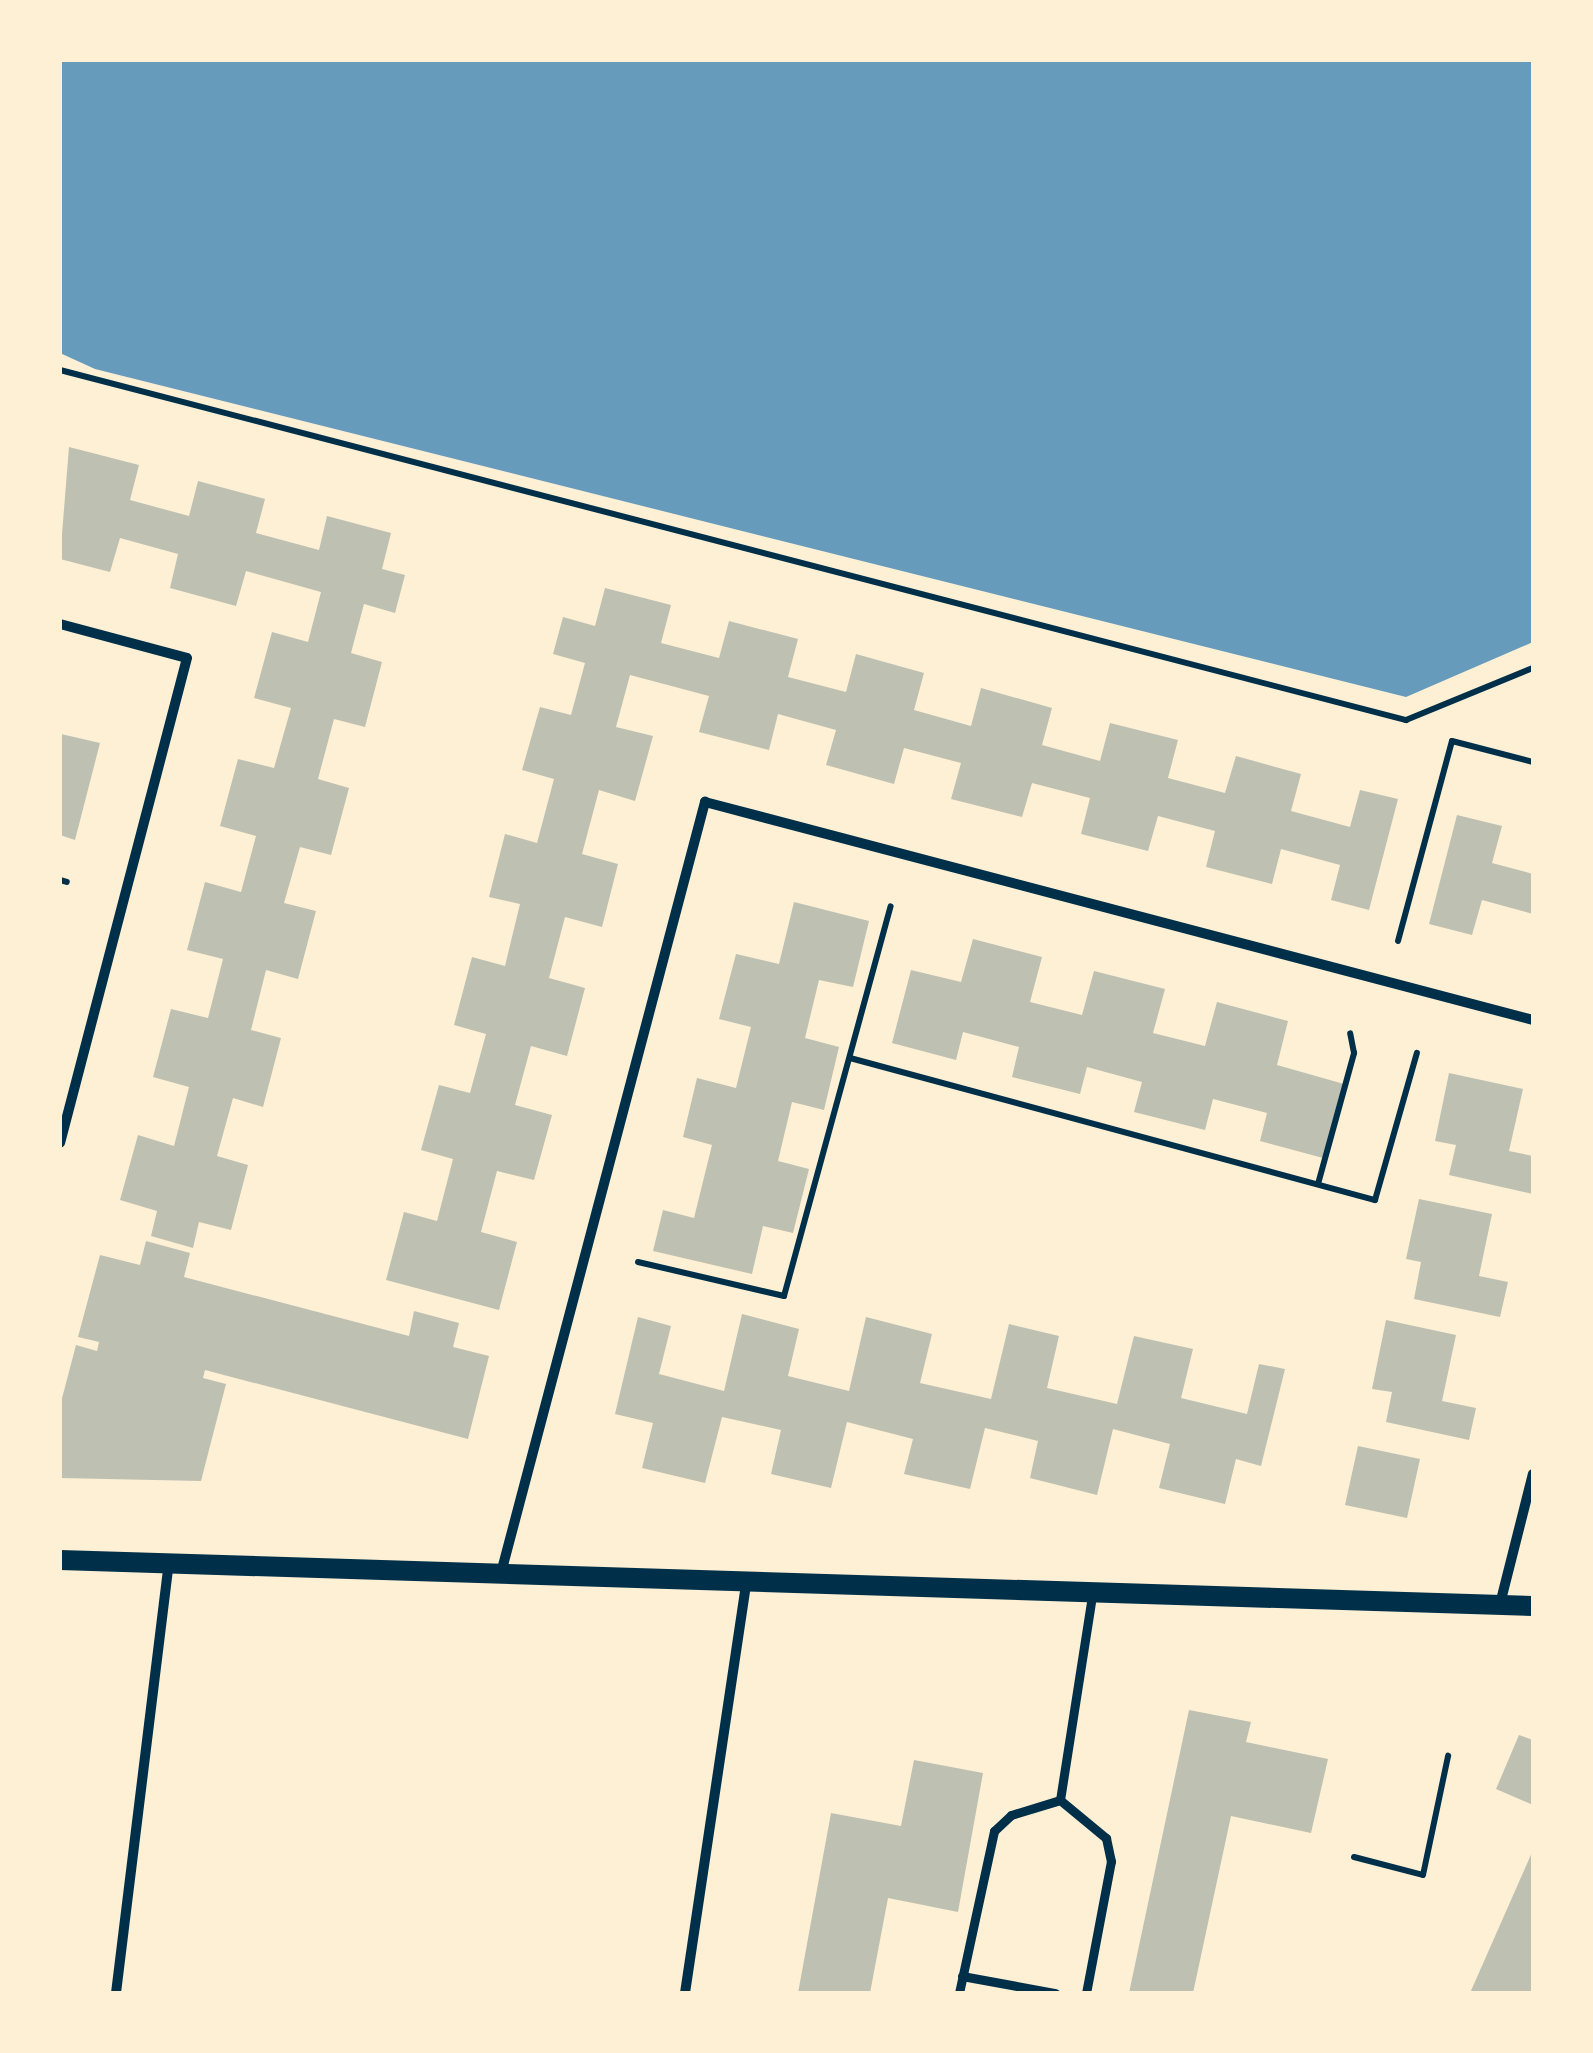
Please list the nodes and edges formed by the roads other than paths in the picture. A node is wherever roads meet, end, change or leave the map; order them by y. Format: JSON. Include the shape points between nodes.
{"nodes":[{"id":1,"x":60,"y":624,"type":"edge"},
{"id":2,"x":1533,"y":1020,"type":"edge"},
{"id":3,"x":60,"y":1144,"type":"edge"},
{"id":4,"x":1533,"y":1474,"type":"edge"},
{"id":5,"x":60,"y":1560,"type":"edge"},
{"id":6,"x":170,"y":1560,"type":"junction"},
{"id":7,"x":501,"y":1573,"type":"junction"},
{"id":8,"x":746,"y":1582,"type":"junction"},
{"id":9,"x":1092,"y":1595,"type":"junction"},
{"id":10,"x":1500,"y":1605,"type":"junction"},
{"id":11,"x":1533,"y":1606,"type":"edge"},
{"id":12,"x":1060,"y":1800,"type":"junction"},
{"id":13,"x":962,"y":1976,"type":"junction"},
{"id":14,"x":116,"y":1993,"type":"edge"},
{"id":15,"x":684,"y":1993,"type":"edge"},
{"id":16,"x":960,"y":1993,"type":"edge"},
{"id":17,"x":1055,"y":1993,"type":"edge"},
{"id":18,"x":1086,"y":1993,"type":"edge"}],
"edges":[{"from":1,"to":3,"type":"street","via":[[187,658]]},
{"from":2,"to":7,"type":"street","via":[[705,802]]},
{"from":4,"to":10,"type":"street"},
{"from":5,"to":6,"type":"main road"},
{"from":6,"to":7,"type":"main road"},
{"from":6,"to":14,"type":"street"},
{"from":7,"to":8,"type":"main road"},
{"from":8,"to":9,"type":"main road"},
{"from":8,"to":15,"type":"street"},
{"from":9,"to":10,"type":"main road"},
{"from":9,"to":12,"type":"street"},
{"from":10,"to":11,"type":"main road"},
{"from":12,"to":13,"type":"street","via":[[1011,1815],[994,1832]]},
{"from":12,"to":18,"type":"street","via":[[1106,1838],[1111,1861]]},
{"from":13,"to":16,"type":"street"},
{"from":13,"to":17,"type":"street"}]}
